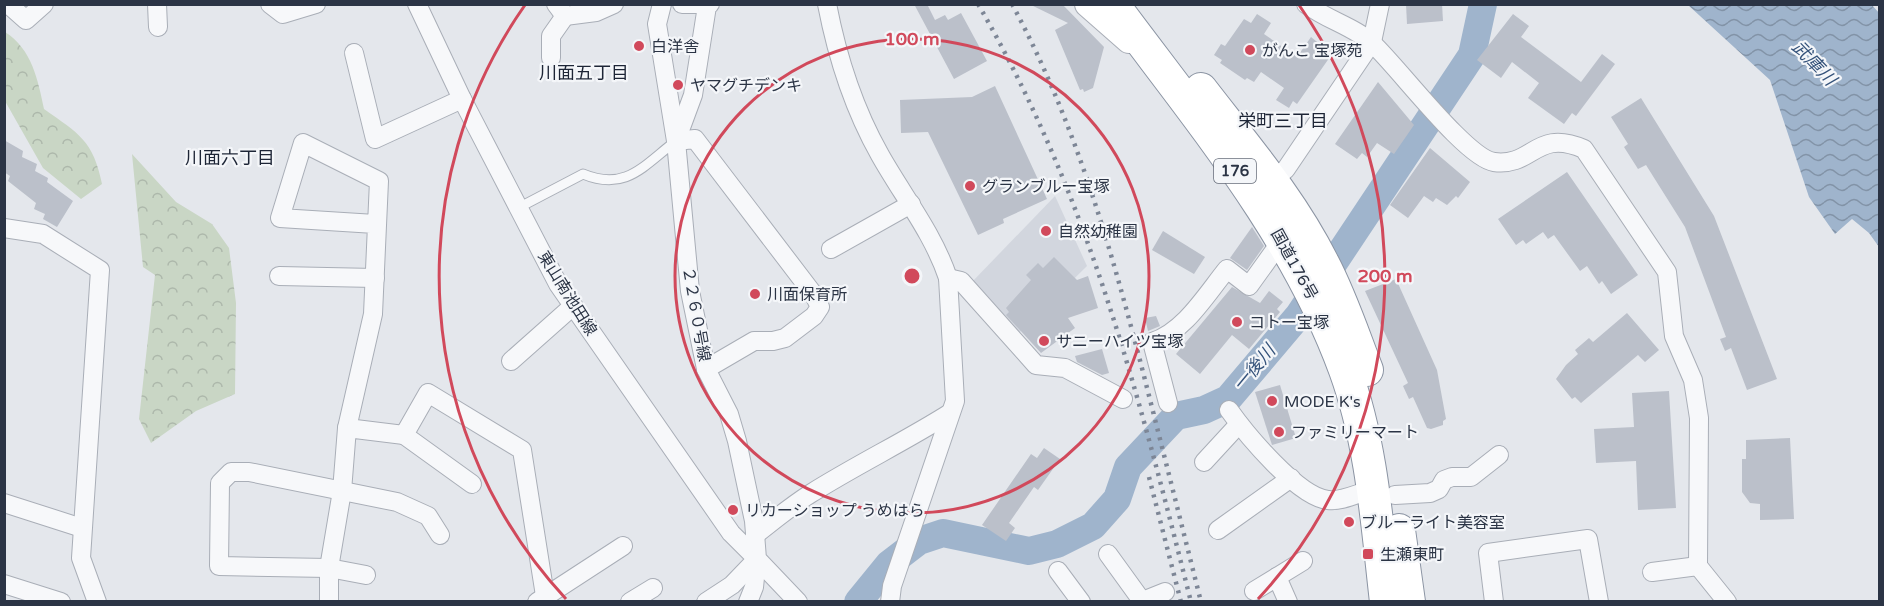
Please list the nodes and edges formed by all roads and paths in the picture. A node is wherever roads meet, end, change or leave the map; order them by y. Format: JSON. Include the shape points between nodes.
{"nodes":[{"id":1,"x":8,"y":4,"type":"edge"},
{"id":2,"x":44,"y":4,"type":"edge"},
{"id":3,"x":157,"y":4,"type":"edge"},
{"id":4,"x":270,"y":4,"type":"edge"},
{"id":5,"x":316,"y":4,"type":"edge"},
{"id":6,"x":417,"y":4,"type":"edge"},
{"id":7,"x":614,"y":4,"type":"edge"},
{"id":8,"x":662,"y":4,"type":"edge"},
{"id":9,"x":682,"y":4,"type":"edge"},
{"id":10,"x":827,"y":4,"type":"edge"},
{"id":11,"x":1088,"y":4,"type":"edge"},
{"id":12,"x":1113,"y":4,"type":"edge"},
{"id":13,"x":1137,"y":4,"type":"edge"},
{"id":14,"x":1306,"y":4,"type":"edge"},
{"id":15,"x":1380,"y":4,"type":"edge"},
{"id":16,"x":708,"y":5,"type":"edge"},
{"id":17,"x":561,"y":10,"type":"edge"},
{"id":18,"x":158,"y":27,"type":"dead end"},
{"id":19,"x":1372,"y":42,"type":"junction"},
{"id":20,"x":354,"y":53,"type":"dead end"},
{"id":21,"x":551,"y":58,"type":"dead end"},
{"id":22,"x":1157,"y":63,"type":"junction"},
{"id":23,"x":462,"y":99,"type":"junction"},
{"id":24,"x":676,"y":141,"type":"junction"},
{"id":25,"x":1263,"y":188,"type":"junction"},
{"id":26,"x":911,"y":204,"type":"junction"},
{"id":27,"x":518,"y":208,"type":"junction"},
{"id":28,"x":375,"y":224,"type":"junction"},
{"id":29,"x":4,"y":228,"type":"edge"},
{"id":30,"x":1282,"y":240,"type":"junction"},
{"id":31,"x":831,"y":249,"type":"dead end"},
{"id":32,"x":279,"y":276,"type":"dead end"},
{"id":33,"x":375,"y":278,"type":"junction"},
{"id":34,"x":948,"y":278,"type":"junction"},
{"id":35,"x":1320,"y":283,"type":"junction"},
{"id":36,"x":573,"y":306,"type":"junction"},
{"id":37,"x":511,"y":361,"type":"dead end"},
{"id":38,"x":706,"y":369,"type":"junction"},
{"id":39,"x":1123,"y":399,"type":"dead end"},
{"id":40,"x":1168,"y":403,"type":"dead end"},
{"id":41,"x":950,"y":413,"type":"junction"},
{"id":42,"x":347,"y":428,"type":"junction"},
{"id":43,"x":404,"y":435,"type":"junction"},
{"id":44,"x":1499,"y":455,"type":"dead end"},
{"id":45,"x":1204,"y":462,"type":"dead end"},
{"id":46,"x":1291,"y":478,"type":"junction"},
{"id":47,"x":472,"y":484,"type":"dead end"},
{"id":48,"x":342,"y":491,"type":"junction"},
{"id":49,"x":1384,"y":492,"type":"junction"},
{"id":50,"x":4,"y":503,"type":"edge"},
{"id":51,"x":82,"y":528,"type":"junction"},
{"id":52,"x":1218,"y":530,"type":"dead end"},
{"id":53,"x":440,"y":535,"type":"dead end"},
{"id":54,"x":755,"y":535,"type":"junction"},
{"id":55,"x":623,"y":546,"type":"dead end"},
{"id":56,"x":1108,"y":554,"type":"dead end"},
{"id":57,"x":757,"y":559,"type":"junction"},
{"id":58,"x":1303,"y":561,"type":"dead end"},
{"id":59,"x":1698,"y":566,"type":"junction"},
{"id":60,"x":329,"y":568,"type":"junction"},
{"id":61,"x":1058,"y":572,"type":"dead end"},
{"id":62,"x":366,"y":574,"type":"dead end"},
{"id":63,"x":1664,"y":576,"type":"dead end"},
{"id":64,"x":1276,"y":577,"type":"junction"},
{"id":65,"x":4,"y":584,"type":"edge"},
{"id":66,"x":653,"y":588,"type":"dead end"},
{"id":67,"x":1254,"y":591,"type":"dead end"},
{"id":68,"x":1165,"y":592,"type":"dead end"},
{"id":69,"x":543,"y":600,"type":"edge"},
{"id":70,"x":1141,"y":601,"type":"edge"},
{"id":71,"x":61,"y":602,"type":"edge"},
{"id":72,"x":97,"y":602,"type":"edge"},
{"id":73,"x":329,"y":602,"type":"edge"},
{"id":74,"x":630,"y":602,"type":"edge"},
{"id":75,"x":706,"y":602,"type":"edge"},
{"id":76,"x":748,"y":602,"type":"edge"},
{"id":77,"x":798,"y":602,"type":"edge"},
{"id":78,"x":890,"y":602,"type":"edge"},
{"id":79,"x":1081,"y":602,"type":"edge"},
{"id":80,"x":1288,"y":602,"type":"edge"},
{"id":81,"x":1386,"y":602,"type":"edge"},
{"id":82,"x":1409,"y":602,"type":"edge"},
{"id":83,"x":1494,"y":602,"type":"edge"},
{"id":84,"x":1599,"y":602,"type":"edge"},
{"id":85,"x":1727,"y":602,"type":"edge"}],
"edges":[{"from":1,"to":2,"type":"street","via":[[26,20]]},
{"from":3,"to":18,"type":"street"},
{"from":4,"to":5,"type":"street","via":[[283,14]]},
{"from":6,"to":23,"type":"street","name":"東山南池田線"},
{"from":7,"to":17,"type":"street","via":[[596,12]]},
{"from":8,"to":24,"type":"street","name":"２２６０号線","via":[[657,24]]},
{"from":9,"to":16,"type":"street"},
{"from":10,"to":26,"type":"street","via":[[858,111],[881,158]]},
{"from":11,"to":22,"type":"street"},
{"from":12,"to":22,"type":"highway","name":"国道176号","number":"176"},
{"from":13,"to":25,"type":"highway","name":"国道176号","number":"176"},
{"from":14,"to":19,"type":"street"},
{"from":15,"to":19,"type":"street"},
{"from":16,"to":24,"type":"street","via":[[693,95]]},
{"from":17,"to":21,"type":"street","via":[[550,36]]},
{"from":19,"to":25,"type":"street","via":[[1286,170]]},
{"from":19,"to":59,"type":"street","via":[[1472,150],[1493,162],[1518,160],[1542,144],[1566,141],[1584,149],[1667,272],[1674,336],[1693,380],[1699,418]]},
{"from":20,"to":23,"type":"street","via":[[375,139]]},
{"from":22,"to":25,"type":"highway","name":"国道176号","number":"176"},
{"from":23,"to":27,"type":"street","name":"東山南池田線"},
{"from":24,"to":27,"type":"lane","via":[[633,176],[614,179],[583,174]]},
{"from":24,"to":38,"type":"street","name":"２２６０号線","via":[[690,291]]},
{"from":24,"to":38,"type":"street","via":[[695,139],[820,306],[814,316],[785,338],[754,341]]},
{"from":25,"to":30,"type":"highway","name":"国道176号","number":"176"},
{"from":25,"to":35,"type":"highway","name":"国道176号","number":"176"},
{"from":26,"to":31,"type":"street"},
{"from":26,"to":34,"type":"street","via":[[941,256]]},
{"from":27,"to":36,"type":"street","name":"東山南池田線"},
{"from":28,"to":28,"type":"street","via":[[280,218],[303,142],[379,181]]},
{"from":28,"to":33,"type":"street"},
{"from":29,"to":51,"type":"street","via":[[43,234],[100,270]]},
{"from":30,"to":35,"type":"highway","name":"国道176号","number":"176"},
{"from":30,"to":40,"type":"street","via":[[1249,286],[1227,270],[1179,327],[1152,342]]},
{"from":32,"to":33,"type":"street"},
{"from":33,"to":42,"type":"street","via":[[373,314]]},
{"from":34,"to":39,"type":"street","via":[[961,281],[1036,365],[1065,368]]},
{"from":34,"to":41,"type":"street","via":[[955,401]]},
{"from":35,"to":49,"type":"highway","name":"国道176号","number":"176"},
{"from":36,"to":37,"type":"street"},
{"from":36,"to":57,"type":"street","name":"東山南池田線","via":[[731,533]]},
{"from":38,"to":54,"type":"street","name":"２２６０号線","via":[[729,414],[737,441]]},
{"from":41,"to":54,"type":"street","via":[[808,495]]},
{"from":41,"to":78,"type":"street"},
{"from":42,"to":43,"type":"street"},
{"from":42,"to":48,"type":"street"},
{"from":43,"to":47,"type":"street"},
{"from":43,"to":69,"type":"street","via":[[428,393],[522,450]]},
{"from":44,"to":49,"type":"street","via":[[1471,477],[1444,480],[1439,489],[1430,493]]},
{"from":45,"to":46,"type":"street","via":[[1234,417]]},
{"from":46,"to":49,"type":"street","via":[[1331,501]]},
{"from":46,"to":52,"type":"street"},
{"from":48,"to":53,"type":"street","via":[[397,502],[418,511],[428,516]]},
{"from":48,"to":60,"type":"street"},
{"from":48,"to":60,"type":"street","via":[[249,472],[231,472],[220,483],[219,566]]},
{"from":49,"to":81,"type":"highway","name":"国道176号","number":"176"},
{"from":49,"to":82,"type":"highway","name":"国道176号","number":"176"},
{"from":50,"to":51,"type":"street"},
{"from":51,"to":72,"type":"street","via":[[81,558]]},
{"from":54,"to":57,"type":"street","name":"２２６０号線"},
{"from":55,"to":69,"type":"street"},
{"from":56,"to":70,"type":"street"},
{"from":57,"to":75,"type":"street","via":[[732,585]]},
{"from":57,"to":76,"type":"street","name":"２２６０号線"},
{"from":57,"to":77,"type":"street"},
{"from":58,"to":64,"type":"street"},
{"from":59,"to":63,"type":"street"},
{"from":59,"to":85,"type":"street"},
{"from":60,"to":62,"type":"street"},
{"from":60,"to":73,"type":"street"},
{"from":61,"to":79,"type":"street"},
{"from":64,"to":67,"type":"street"},
{"from":64,"to":80,"type":"street"},
{"from":65,"to":71,"type":"street"},
{"from":66,"to":74,"type":"street"},
{"from":68,"to":70,"type":"street"},
{"from":83,"to":84,"type":"street","via":[[1488,553],[1588,539]]}]}
